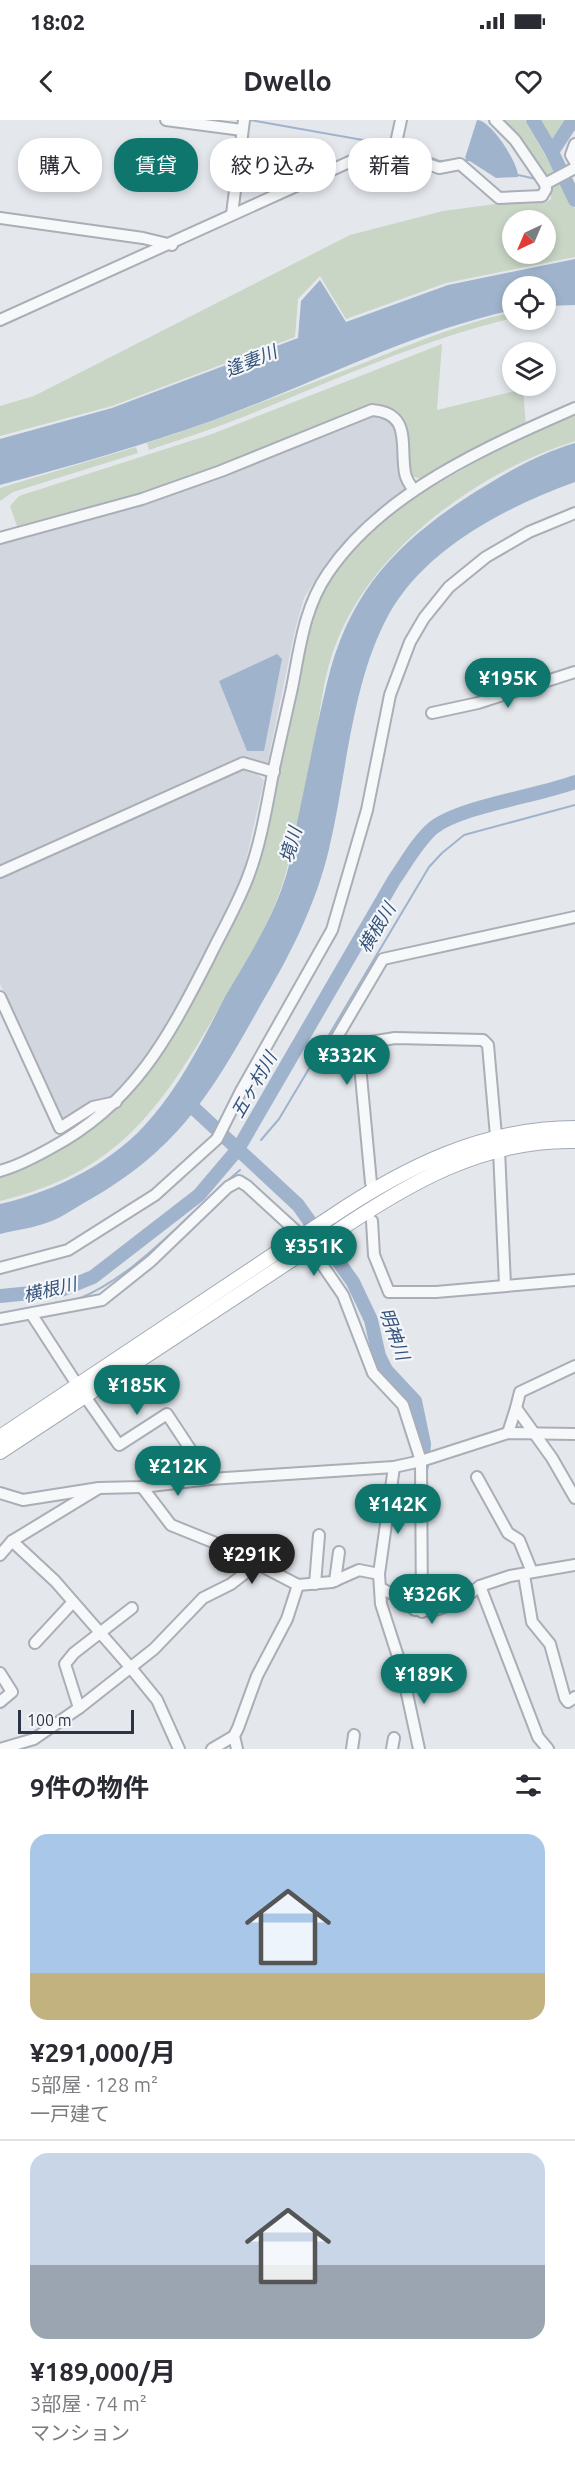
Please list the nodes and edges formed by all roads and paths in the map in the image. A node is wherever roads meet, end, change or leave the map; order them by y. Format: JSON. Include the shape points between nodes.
{"nodes":[{"id":1,"x":166,"y":120,"type":"edge"},
{"id":2,"x":401,"y":120,"type":"edge"},
{"id":3,"x":495,"y":120,"type":"edge"},
{"id":4,"x":243,"y":125,"type":"edge"},
{"id":5,"x":397,"y":138,"type":"edge"},
{"id":6,"x":575,"y":144,"type":"edge"},
{"id":7,"x":348,"y":162,"type":"edge"},
{"id":8,"x":575,"y":162,"type":"edge"},
{"id":9,"x":432,"y":164,"type":"edge"},
{"id":10,"x":575,"y":168,"type":"edge"},
{"id":11,"x":545,"y":184,"type":"junction"},
{"id":12,"x":232,"y":214,"type":"junction"},
{"id":13,"x":0,"y":218,"type":"edge"},
{"id":14,"x":172,"y":245,"type":"junction"},
{"id":15,"x":0,"y":320,"type":"edge"},
{"id":16,"x":575,"y":408,"type":"edge"},
{"id":17,"x":414,"y":490,"type":"junction"},
{"id":18,"x":575,"y":513,"type":"edge"},
{"id":19,"x":0,"y":538,"type":"edge"},
{"id":20,"x":575,"y":672,"type":"edge"},
{"id":21,"x":432,"y":713,"type":"dead end"},
{"id":22,"x":274,"y":772,"type":"junction"},
{"id":23,"x":0,"y":872,"type":"edge"},
{"id":24,"x":575,"y":917,"type":"edge"},
{"id":25,"x":0,"y":997,"type":"edge"},
{"id":26,"x":358,"y":1044,"type":"junction"},
{"id":27,"x":117,"y":1101,"type":"junction"},
{"id":28,"x":575,"y":1128,"type":"edge"},
{"id":29,"x":575,"y":1141,"type":"edge"},
{"id":30,"x":497,"y":1143,"type":"junction"},
{"id":31,"x":0,"y":1171,"type":"edge"},
{"id":32,"x":370,"y":1183,"type":"dead end"},
{"id":33,"x":372,"y":1221,"type":"dead end"},
{"id":34,"x":298,"y":1247,"type":"junction"},
{"id":35,"x":0,"y":1268,"type":"edge"},
{"id":36,"x":575,"y":1280,"type":"edge"},
{"id":37,"x":505,"y":1285,"type":"junction"},
{"id":38,"x":32,"y":1315,"type":"junction"},
{"id":39,"x":0,"y":1319,"type":"edge"},
{"id":40,"x":575,"y":1366,"type":"edge"},
{"id":41,"x":81,"y":1390,"type":"junction"},
{"id":42,"x":516,"y":1408,"type":"junction"},
{"id":43,"x":531,"y":1432,"type":"junction"},
{"id":44,"x":508,"y":1433,"type":"junction"},
{"id":45,"x":575,"y":1434,"type":"edge"},
{"id":46,"x":0,"y":1437,"type":"edge"},
{"id":47,"x":0,"y":1452,"type":"edge"},
{"id":48,"x":422,"y":1461,"type":"junction"},
{"id":49,"x":394,"y":1467,"type":"junction"},
{"id":50,"x":477,"y":1477,"type":"dead end"},
{"id":51,"x":210,"y":1479,"type":"junction"},
{"id":52,"x":142,"y":1487,"type":"junction"},
{"id":53,"x":99,"y":1488,"type":"junction"},
{"id":54,"x":1,"y":1496,"type":"edge"},
{"id":55,"x":575,"y":1498,"type":"edge"},
{"id":56,"x":319,"y":1535,"type":"dead end"},
{"id":57,"x":12,"y":1541,"type":"junction"},
{"id":58,"x":339,"y":1551,"type":"dead end"},
{"id":59,"x":0,"y":1555,"type":"edge"},
{"id":60,"x":257,"y":1564,"type":"junction"},
{"id":61,"x":575,"y":1565,"type":"edge"},
{"id":62,"x":379,"y":1574,"type":"junction"},
{"id":63,"x":528,"y":1574,"type":"junction"},
{"id":64,"x":335,"y":1581,"type":"junction"},
{"id":65,"x":315,"y":1584,"type":"junction"},
{"id":66,"x":298,"y":1586,"type":"junction"},
{"id":67,"x":480,"y":1587,"type":"junction"},
{"id":68,"x":380,"y":1588,"type":"junction"},
{"id":69,"x":73,"y":1602,"type":"junction"},
{"id":70,"x":132,"y":1608,"type":"dead end"},
{"id":71,"x":422,"y":1612,"type":"junction"},
{"id":72,"x":100,"y":1633,"type":"junction"},
{"id":73,"x":35,"y":1643,"type":"dead end"},
{"id":74,"x":132,"y":1668,"type":"junction"},
{"id":75,"x":0,"y":1673,"type":"edge"},
{"id":76,"x":575,"y":1697,"type":"edge"},
{"id":77,"x":0,"y":1702,"type":"edge"},
{"id":78,"x":79,"y":1708,"type":"junction"},
{"id":79,"x":354,"y":1735,"type":"dead end"},
{"id":80,"x":234,"y":1736,"type":"junction"},
{"id":81,"x":0,"y":1749,"type":"edge"},
{"id":82,"x":179,"y":1749,"type":"edge"},
{"id":83,"x":212,"y":1749,"type":"edge"},
{"id":84,"x":237,"y":1749,"type":"edge"},
{"id":85,"x":352,"y":1749,"type":"edge"},
{"id":86,"x":419,"y":1749,"type":"edge"},
{"id":87,"x":548,"y":1749,"type":"edge"}],
"edges":[{"from":1,"to":4,"type":"street"},
{"from":2,"to":5,"type":"street"},
{"from":3,"to":11,"type":"street","via":[[515,140]]},
{"from":4,"to":12,"type":"street"},
{"from":6,"to":8,"type":"street","via":[[571,155]]},
{"from":7,"to":12,"type":"street"},
{"from":9,"to":11,"type":"street","via":[[440,168],[460,164],[499,198],[538,197],[545,193]]},
{"from":10,"to":11,"type":"street"},
{"from":12,"to":14,"type":"street"},
{"from":13,"to":14,"type":"street"},
{"from":14,"to":15,"type":"street","via":[[111,268]]},
{"from":16,"to":17,"type":"street","via":[[518,433]]},
{"from":17,"to":19,"type":"street","via":[[405,476],[402,428],[385,411],[372,410],[142,499]]},
{"from":17,"to":22,"type":"street","via":[[352,541],[311,599]]},
{"from":18,"to":35,"type":"street","via":[[529,532],[486,557],[449,587],[410,642],[390,695],[367,810],[332,930],[217,1139],[155,1195],[69,1250]]},
{"from":20,"to":21,"type":"street","via":[[478,703]]},
{"from":22,"to":23,"type":"street","via":[[243,763]]},
{"from":22,"to":27,"type":"street","via":[[248,876],[229,918],[148,1067]]},
{"from":24,"to":26,"type":"street","via":[[383,959],[337,1037],[339,1043]]},
{"from":25,"to":27,"type":"street","via":[[60,1128],[93,1107]]},
{"from":26,"to":30,"type":"street","via":[[395,1038],[483,1040],[488,1045]]},
{"from":26,"to":32,"type":"street"},
{"from":27,"to":31,"type":"street","via":[[62,1142]]},
{"from":28,"to":30,"type":"main road","via":[[552,1128]]},
{"from":29,"to":30,"type":"main road"},
{"from":30,"to":34,"type":"main road","bridge":true,"via":[[416,1181],[333,1234]]},
{"from":30,"to":34,"type":"main road","bridge":true,"via":[[446,1153],[406,1172],[331,1217]]},
{"from":30,"to":37,"type":"street"},
{"from":33,"to":37,"type":"street","via":[[374,1255],[389,1292]]},
{"from":34,"to":41,"type":"main road"},
{"from":36,"to":37,"type":"street"},
{"from":38,"to":39,"type":"street"},
{"from":38,"to":41,"type":"street"},
{"from":38,"to":48,"type":"street","via":[[102,1300],[122,1287],[238,1180],[295,1230],[343,1295],[373,1373],[403,1405]]},
{"from":40,"to":42,"type":"street","via":[[520,1392]]},
{"from":41,"to":46,"type":"main road"},
{"from":41,"to":47,"type":"main road"},
{"from":41,"to":51,"type":"street","via":[[119,1445],[167,1414]]},
{"from":42,"to":43,"type":"street"},
{"from":42,"to":44,"type":"street"},
{"from":43,"to":44,"type":"street"},
{"from":43,"to":45,"type":"street"},
{"from":43,"to":55,"type":"street","via":[[552,1458]]},
{"from":44,"to":48,"type":"street"},
{"from":48,"to":49,"type":"street"},
{"from":48,"to":71,"type":"street"},
{"from":49,"to":51,"type":"street"},
{"from":49,"to":62,"type":"street"},
{"from":50,"to":63,"type":"street","via":[[508,1533],[519,1540]]},
{"from":51,"to":52,"type":"street"},
{"from":52,"to":53,"type":"street"},
{"from":52,"to":60,"type":"street","via":[[171,1525]]},
{"from":53,"to":54,"type":"street","via":[[23,1500]]},
{"from":53,"to":57,"type":"street"},
{"from":56,"to":65,"type":"street"},
{"from":57,"to":59,"type":"street"},
{"from":57,"to":69,"type":"street"},
{"from":58,"to":64,"type":"street"},
{"from":60,"to":66,"type":"street"},
{"from":60,"to":74,"type":"street","via":[[231,1584],[203,1598]]},
{"from":61,"to":63,"type":"street"},
{"from":62,"to":64,"type":"street","via":[[358,1570]]},
{"from":62,"to":68,"type":"street"},
{"from":63,"to":67,"type":"street"},
{"from":63,"to":76,"type":"street","via":[[532,1622],[550,1644],[565,1698],[568,1702]]},
{"from":64,"to":65,"type":"street"},
{"from":65,"to":66,"type":"street"},
{"from":66,"to":80,"type":"street"},
{"from":67,"to":71,"type":"street","via":[[459,1602]]},
{"from":67,"to":87,"type":"street","via":[[538,1737]]},
{"from":68,"to":71,"type":"street"},
{"from":68,"to":86,"type":"street"},
{"from":69,"to":72,"type":"street"},
{"from":69,"to":73,"type":"street"},
{"from":70,"to":72,"type":"street"},
{"from":72,"to":74,"type":"street"},
{"from":72,"to":78,"type":"street","via":[[65,1664]]},
{"from":74,"to":78,"type":"street"},
{"from":74,"to":82,"type":"street","via":[[157,1700]]},
{"from":75,"to":77,"type":"street","via":[[12,1692]]},
{"from":78,"to":81,"type":"street","via":[[34,1738]]},
{"from":79,"to":85,"type":"street"},
{"from":80,"to":83,"type":"street"},
{"from":80,"to":84,"type":"street"}]}
